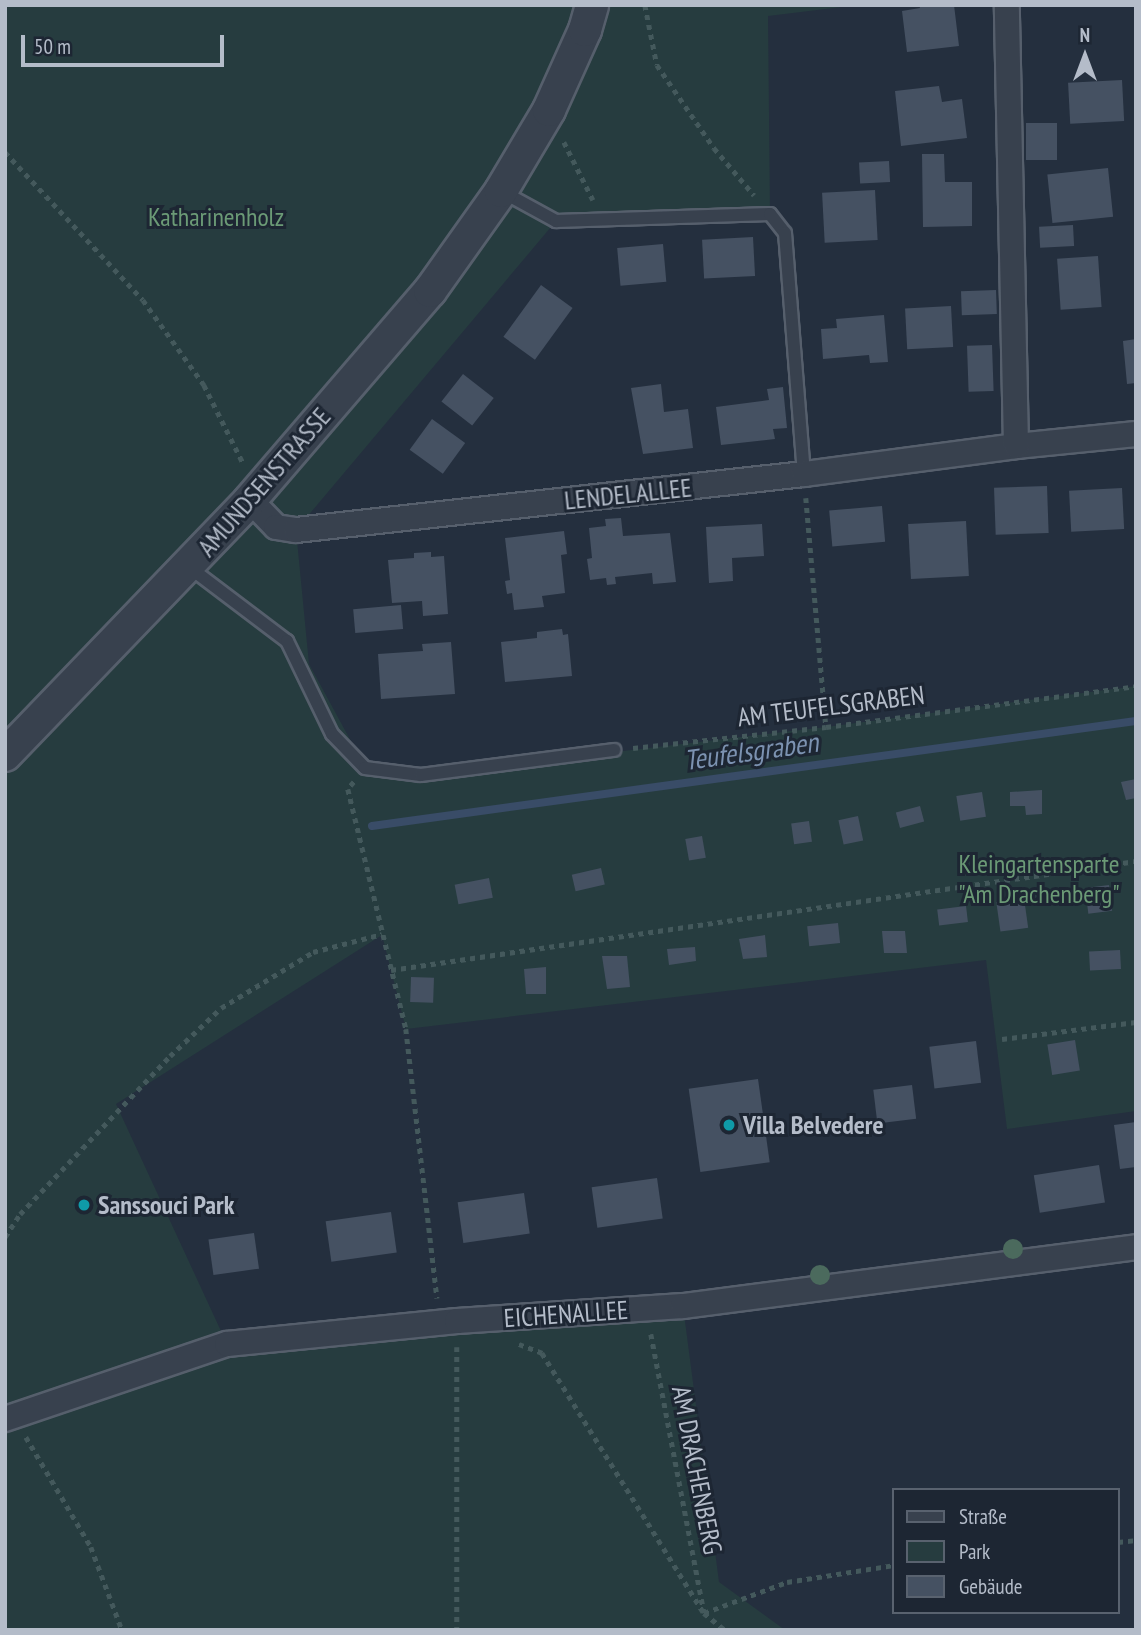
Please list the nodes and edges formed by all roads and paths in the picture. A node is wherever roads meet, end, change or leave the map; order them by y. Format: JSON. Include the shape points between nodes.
{"nodes":[{"id":1,"x":592,"y":5,"type":"edge"},
{"id":2,"x":645,"y":5,"type":"edge"},
{"id":3,"x":1007,"y":5,"type":"edge"},
{"id":4,"x":548,"y":110,"type":"junction"},
{"id":5,"x":5,"y":152,"type":"edge"},
{"id":6,"x":501,"y":191,"type":"junction"},
{"id":7,"x":770,"y":214,"type":"junction"},
{"id":8,"x":603,"y":219,"type":"junction"},
{"id":9,"x":1136,"y":434,"type":"edge"},
{"id":10,"x":1016,"y":446,"type":"junction"},
{"id":11,"x":804,"y":474,"type":"junction"},
{"id":12,"x":255,"y":495,"type":"junction"},
{"id":13,"x":189,"y":566,"type":"junction"},
{"id":14,"x":1136,"y":687,"type":"edge"},
{"id":15,"x":826,"y":727,"type":"junction"},
{"id":16,"x":614,"y":750,"type":"joint"},
{"id":17,"x":5,"y":755,"type":"edge"},
{"id":18,"x":348,"y":789,"type":"dead end"},
{"id":19,"x":1136,"y":861,"type":"edge"},
{"id":20,"x":382,"y":934,"type":"junction"},
{"id":21,"x":391,"y":970,"type":"junction"},
{"id":22,"x":1136,"y":1023,"type":"edge"},
{"id":23,"x":1002,"y":1039,"type":"dead end"},
{"id":24,"x":5,"y":1237,"type":"edge"},
{"id":25,"x":1136,"y":1247,"type":"edge"},
{"id":26,"x":646,"y":1309,"type":"junction"},
{"id":27,"x":449,"y":1322,"type":"junction"},
{"id":28,"x":508,"y":1340,"type":"dead end"},
{"id":29,"x":6,"y":1418,"type":"edge"},
{"id":30,"x":892,"y":1565,"type":"edge"},
{"id":31,"x":704,"y":1613,"type":"junction"},
{"id":32,"x":122,"y":1630,"type":"edge"},
{"id":33,"x":457,"y":1630,"type":"edge"},
{"id":34,"x":725,"y":1630,"type":"edge"}],
"edges":[{"from":1,"to":4,"type":"street","name":"AMUNDSENSTRASSE"},
{"from":2,"to":7,"type":"path","via":[[657,65],[714,148]]},
{"from":3,"to":10,"type":"street"},
{"from":4,"to":6,"type":"street","name":"AMUNDSENSTRASSE"},
{"from":4,"to":8,"type":"path"},
{"from":5,"to":12,"type":"path","via":[[144,300],[204,384]]},
{"from":6,"to":8,"type":"lane","via":[[556,221]]},
{"from":6,"to":12,"type":"street","name":"AMUNDSENSTRASSE","via":[[430,291]]},
{"from":7,"to":8,"type":"lane"},
{"from":7,"to":11,"type":"lane","via":[[785,233]]},
{"from":9,"to":10,"type":"street","name":"LENDELALLEE"},
{"from":10,"to":11,"type":"street","name":"LENDELALLEE"},
{"from":11,"to":12,"type":"street","name":"LENDELALLEE","via":[[296,530],[276,527]]},
{"from":11,"to":15,"type":"path"},
{"from":12,"to":13,"type":"street","name":"AMUNDSENSTRASSE"},
{"from":13,"to":16,"type":"lane","via":[[287,641],[332,734],[365,768],[421,775]]},
{"from":13,"to":17,"type":"street","name":"AMUNDSENSTRASSE"},
{"from":14,"to":15,"type":"path","name":"AM TEUFELSGRABEN"},
{"from":15,"to":16,"type":"path","name":"AM TEUFELSGRABEN"},
{"from":18,"to":20,"type":"path"},
{"from":19,"to":21,"type":"path"},
{"from":20,"to":21,"type":"path"},
{"from":20,"to":24,"type":"path","via":[[313,952],[221,1007],[20,1214]]},
{"from":21,"to":27,"type":"path","via":[[406,1029]]},
{"from":22,"to":23,"type":"path"},
{"from":25,"to":26,"type":"street","name":"EICHENALLEE"},
{"from":26,"to":27,"type":"street","name":"EICHENALLEE"},
{"from":26,"to":31,"type":"path","name":"AM DRACHENBERG"},
{"from":27,"to":29,"type":"street","name":"EICHENALLEE","via":[[227,1344]]},
{"from":27,"to":33,"type":"path"},
{"from":28,"to":31,"type":"path","via":[[542,1353]]},
{"from":29,"to":32,"type":"path","via":[[29,1440],[91,1547]]},
{"from":30,"to":31,"type":"path","via":[[787,1582]]},
{"from":31,"to":34,"type":"path"}]}
